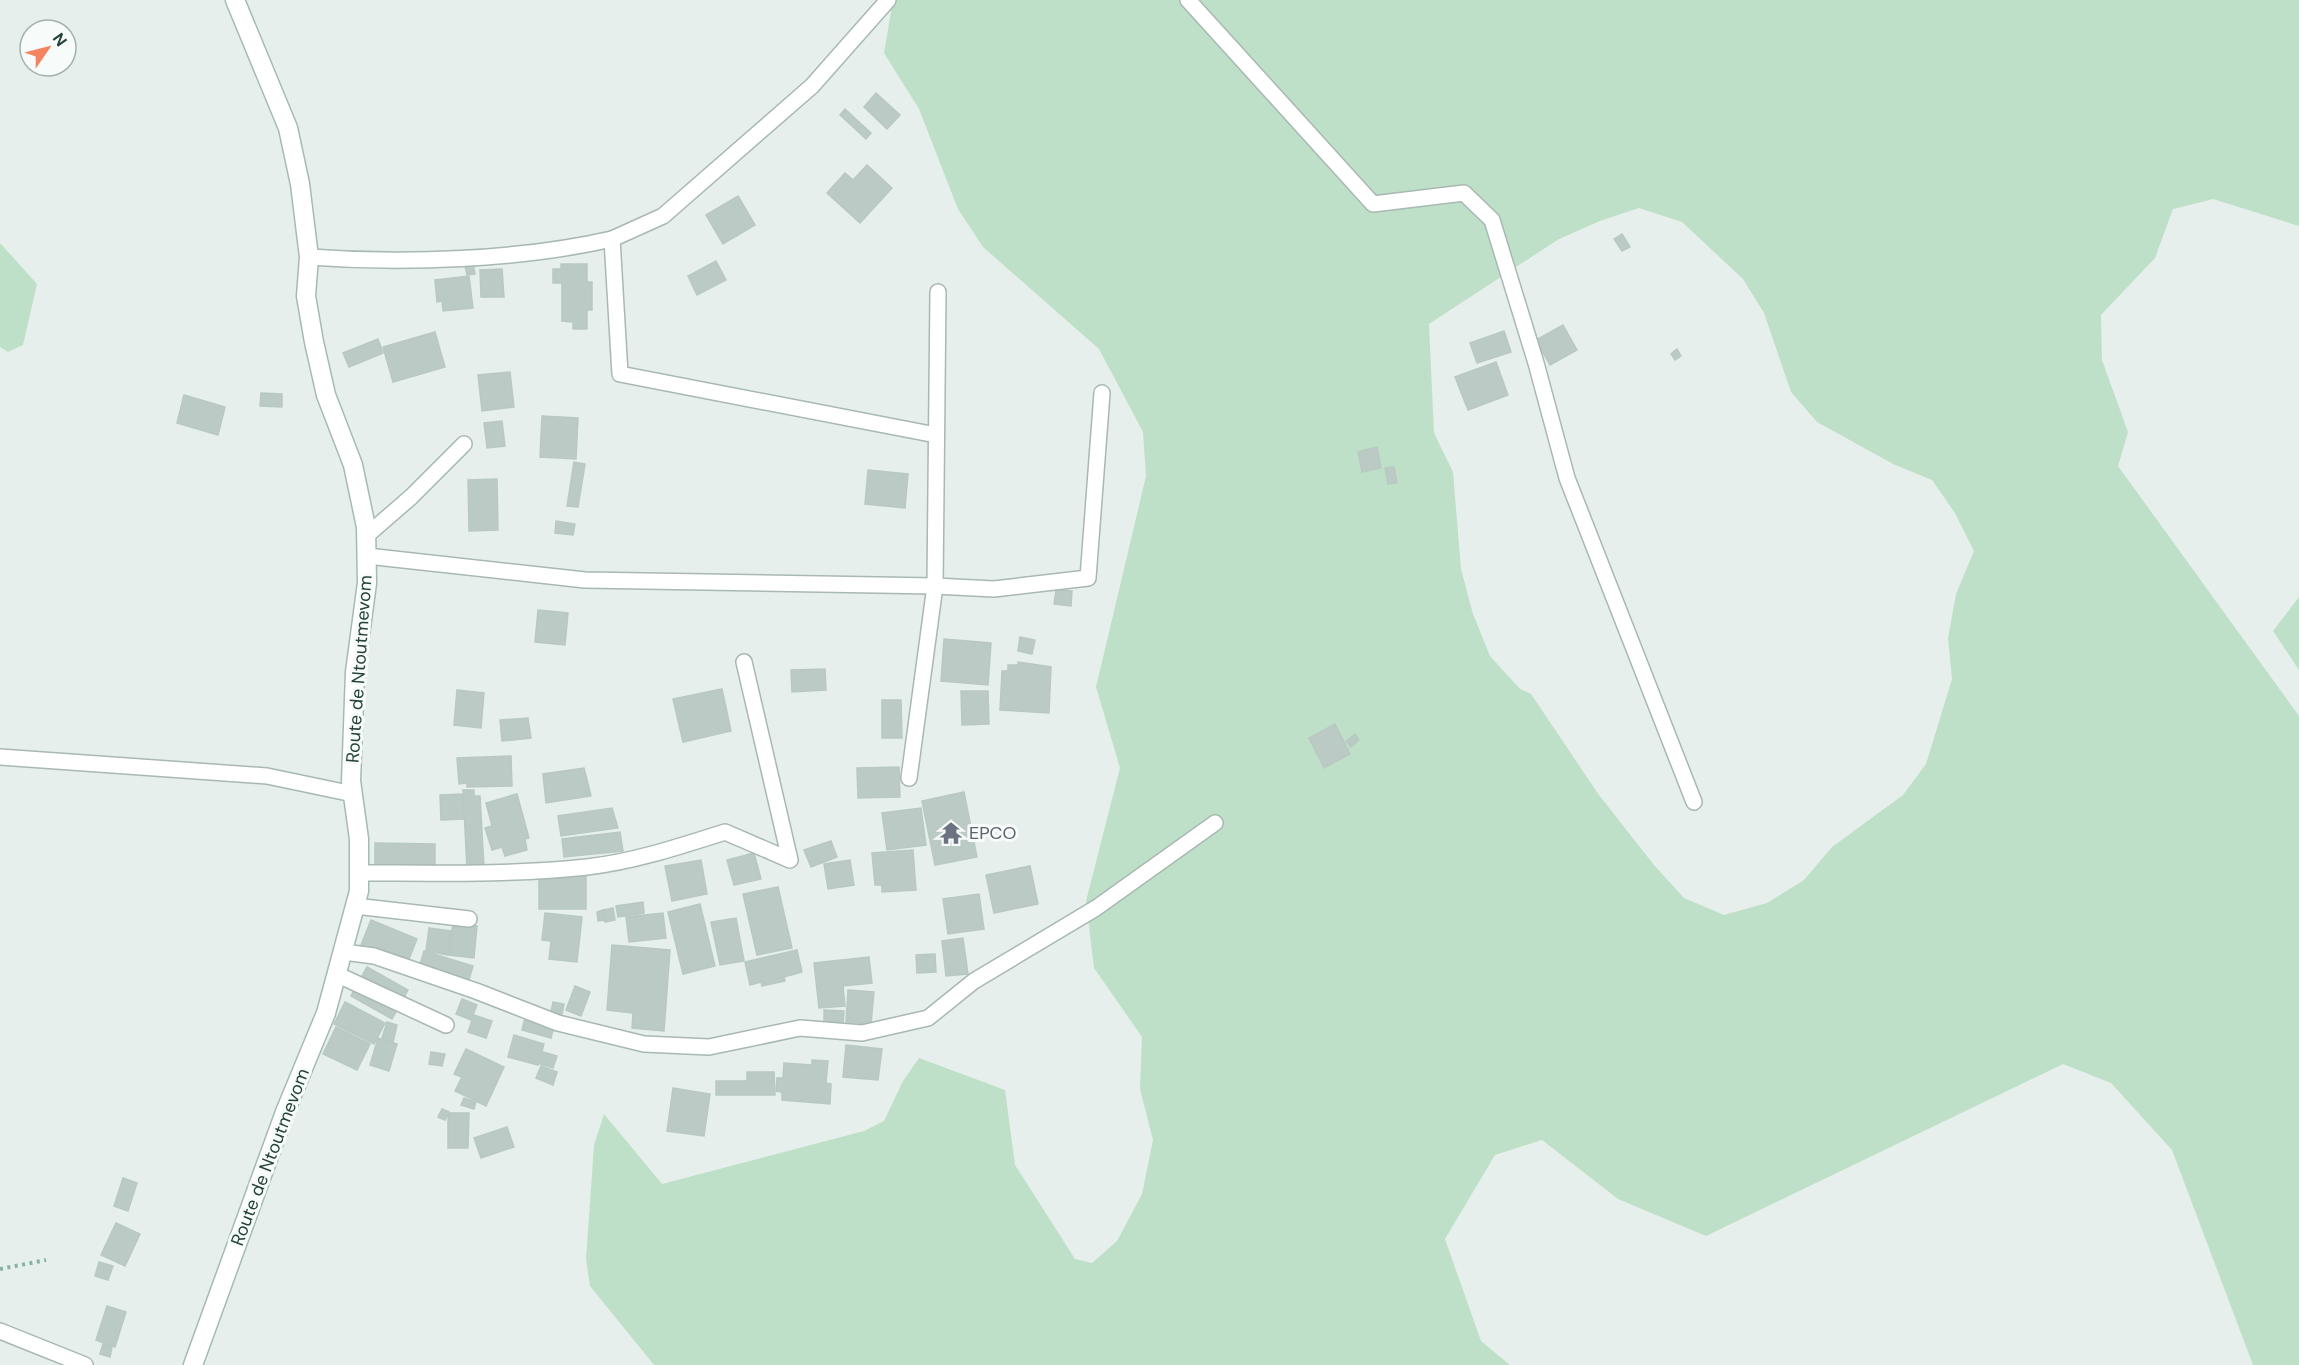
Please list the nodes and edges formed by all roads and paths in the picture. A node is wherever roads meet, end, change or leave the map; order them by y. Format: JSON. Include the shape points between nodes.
{"nodes":[{"id":1,"x":235,"y":0,"type":"edge"},
{"id":2,"x":888,"y":0,"type":"edge"},
{"id":3,"x":1188,"y":0,"type":"edge"},
{"id":4,"x":612,"y":239,"type":"junction"},
{"id":5,"x":309,"y":257,"type":"junction"},
{"id":6,"x":938,"y":291,"type":"dead end"},
{"id":7,"x":1102,"y":393,"type":"dead end"},
{"id":8,"x":936,"y":435,"type":"junction"},
{"id":9,"x":464,"y":444,"type":"dead end"},
{"id":10,"x":366,"y":536,"type":"junction"},
{"id":11,"x":367,"y":556,"type":"junction"},
{"id":12,"x":935,"y":586,"type":"junction"},
{"id":13,"x":744,"y":662,"type":"dead end"},
{"id":14,"x":0,"y":757,"type":"edge"},
{"id":15,"x":909,"y":778,"type":"dead end"},
{"id":16,"x":353,"y":794,"type":"junction"},
{"id":17,"x":1694,"y":802,"type":"dead end"},
{"id":18,"x":1215,"y":823,"type":"dead end"},
{"id":19,"x":359,"y":873,"type":"junction"},
{"id":20,"x":355,"y":906,"type":"junction"},
{"id":21,"x":469,"y":919,"type":"dead end"},
{"id":22,"x":344,"y":952,"type":"junction"},
{"id":23,"x":336,"y":974,"type":"junction"},
{"id":24,"x":446,"y":1025,"type":"dead end"},
{"id":25,"x":46,"y":1260,"type":"dead end"},
{"id":26,"x":0,"y":1269,"type":"edge"},
{"id":27,"x":0,"y":1331,"type":"edge"},
{"id":28,"x":85,"y":1365,"type":"edge"},
{"id":29,"x":193,"y":1365,"type":"edge"}],
"edges":[{"from":1,"to":5,"type":"street","name":"Route de Ntoutmevom","via":[[288,128]]},
{"from":2,"to":4,"type":"street","via":[[812,86],[663,216]]},
{"from":3,"to":17,"type":"street","via":[[1373,204],[1464,193],[1492,220],[1567,478]]},
{"from":4,"to":5,"type":"street","via":[[568,249],[515,254],[375,261]]},
{"from":4,"to":8,"type":"street","via":[[620,374]]},
{"from":5,"to":10,"type":"street","name":"Route de Ntoutmevom","via":[[306,296],[314,342],[326,395],[353,465]]},
{"from":6,"to":8,"type":"street"},
{"from":7,"to":12,"type":"street","via":[[1088,578],[994,589]]},
{"from":8,"to":12,"type":"street"},
{"from":9,"to":10,"type":"street"},
{"from":10,"to":11,"type":"street","name":"Route de Ntoutmevom"},
{"from":11,"to":12,"type":"street","via":[[585,580]]},
{"from":11,"to":16,"type":"street","name":"Route de Ntoutmevom","via":[[355,672]]},
{"from":12,"to":15,"type":"street"},
{"from":13,"to":19,"type":"street","via":[[790,860],[724,832],[589,867]]},
{"from":14,"to":16,"type":"street","via":[[267,776]]},
{"from":16,"to":19,"type":"street","name":"Route de Ntoutmevom"},
{"from":18,"to":22,"type":"street","via":[[1096,908],[974,981],[928,1018],[862,1033],[800,1029],[709,1047],[644,1044],[558,1023],[374,956]]},
{"from":19,"to":20,"type":"street","name":"Route de Ntoutmevom"},
{"from":20,"to":21,"type":"street"},
{"from":20,"to":22,"type":"street","name":"Route de Ntoutmevom"},
{"from":22,"to":23,"type":"street","name":"Route de Ntoutmevom"},
{"from":23,"to":24,"type":"street"},
{"from":23,"to":29,"type":"street","name":"Route de Ntoutmevom","via":[[326,1013],[285,1112]]},
{"from":25,"to":26,"type":"path"},
{"from":27,"to":28,"type":"street"}]}
